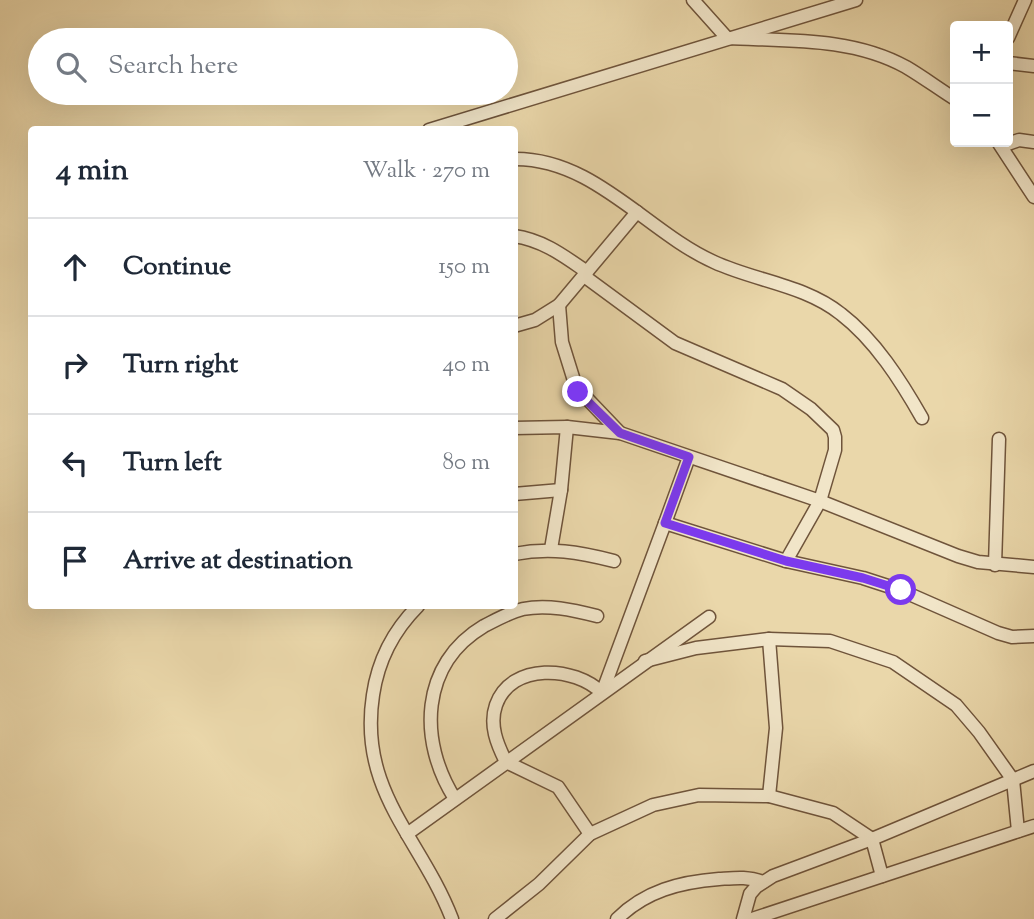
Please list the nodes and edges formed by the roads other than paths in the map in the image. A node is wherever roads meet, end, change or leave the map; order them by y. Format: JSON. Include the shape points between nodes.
{"nodes":[{"id":1,"x":693,"y":0,"type":"edge"},
{"id":2,"x":856,"y":0,"type":"edge"},
{"id":3,"x":1024,"y":0,"type":"edge"},
{"id":4,"x":1013,"y":26,"type":"edge"},
{"id":5,"x":727,"y":38,"type":"junction"},
{"id":6,"x":1013,"y":64,"type":"edge"},
{"id":7,"x":1034,"y":66,"type":"edge"},
{"id":8,"x":950,"y":96,"type":"edge"},
{"id":9,"x":518,"y":103,"type":"edge"},
{"id":10,"x":510,"y":105,"type":"edge"},
{"id":11,"x":442,"y":126,"type":"edge"},
{"id":12,"x":1013,"y":141,"type":"edge"},
{"id":13,"x":1034,"y":142,"type":"edge"},
{"id":14,"x":1002,"y":147,"type":"edge"},
{"id":15,"x":518,"y":159,"type":"edge"},
{"id":16,"x":1034,"y":197,"type":"edge"},
{"id":17,"x":637,"y":212,"type":"junction"},
{"id":18,"x":518,"y":237,"type":"edge"},
{"id":19,"x":586,"y":274,"type":"junction"},
{"id":20,"x":559,"y":304,"type":"junction"},
{"id":21,"x":518,"y":325,"type":"edge"},
{"id":22,"x":922,"y":418,"type":"dead end"},
{"id":23,"x":567,"y":427,"type":"junction"},
{"id":24,"x":518,"y":428,"type":"edge"},
{"id":25,"x":620,"y":433,"type":"junction"},
{"id":26,"x":999,"y":439,"type":"dead end"},
{"id":27,"x":689,"y":457,"type":"junction"},
{"id":28,"x":561,"y":491,"type":"junction"},
{"id":29,"x":518,"y":494,"type":"edge"},
{"id":30,"x":820,"y":501,"type":"junction"},
{"id":31,"x":665,"y":523,"type":"junction"},
{"id":32,"x":551,"y":549,"type":"junction"},
{"id":33,"x":518,"y":553,"type":"edge"},
{"id":34,"x":614,"y":561,"type":"dead end"},
{"id":35,"x":786,"y":561,"type":"junction"},
{"id":36,"x":995,"y":565,"type":"junction"},
{"id":37,"x":1034,"y":567,"type":"edge"},
{"id":38,"x":415,"y":609,"type":"edge"},
{"id":39,"x":597,"y":616,"type":"dead end"},
{"id":40,"x":709,"y":617,"type":"dead end"},
{"id":41,"x":1034,"y":636,"type":"edge"},
{"id":42,"x":769,"y":639,"type":"junction"},
{"id":43,"x":645,"y":661,"type":"junction"},
{"id":44,"x":602,"y":693,"type":"junction"},
{"id":45,"x":506,"y":762,"type":"junction"},
{"id":46,"x":1034,"y":771,"type":"edge"},
{"id":47,"x":1013,"y":780,"type":"junction"},
{"id":48,"x":769,"y":796,"type":"junction"},
{"id":49,"x":455,"y":799,"type":"junction"},
{"id":50,"x":1034,"y":825,"type":"edge"},
{"id":51,"x":1018,"y":831,"type":"junction"},
{"id":52,"x":407,"y":834,"type":"junction"},
{"id":53,"x":590,"y":834,"type":"junction"},
{"id":54,"x":872,"y":839,"type":"junction"},
{"id":55,"x":882,"y":876,"type":"junction"},
{"id":56,"x":763,"y":882,"type":"junction"},
{"id":57,"x":452,"y":919,"type":"edge"},
{"id":58,"x":495,"y":919,"type":"edge"},
{"id":59,"x":617,"y":919,"type":"edge"},
{"id":60,"x":743,"y":919,"type":"edge"},
{"id":61,"x":752,"y":919,"type":"edge"}],
"edges":[{"from":1,"to":5,"type":"street"},
{"from":2,"to":5,"type":"street"},
{"from":3,"to":4,"type":"street"},
{"from":5,"to":8,"type":"street","via":[[854,47],[905,66]]},
{"from":5,"to":9,"type":"street"},
{"from":6,"to":7,"type":"street"},
{"from":10,"to":11,"type":"street"},
{"from":12,"to":13,"type":"street"},
{"from":14,"to":16,"type":"street"},
{"from":15,"to":17,"type":"street","via":[[531,159],[589,180]]},
{"from":17,"to":19,"type":"street"},
{"from":17,"to":22,"type":"street","via":[[700,256],[801,292],[838,311],[899,379]]},
{"from":18,"to":19,"type":"street","via":[[553,249]]},
{"from":19,"to":20,"type":"street"},
{"from":19,"to":30,"type":"street","via":[[675,343],[782,388],[811,409],[835,437]]},
{"from":20,"to":21,"type":"street"},
{"from":20,"to":25,"type":"street","via":[[562,342],[578,392]]},
{"from":23,"to":24,"type":"street"},
{"from":23,"to":25,"type":"street"},
{"from":23,"to":28,"type":"street"},
{"from":25,"to":27,"type":"street"},
{"from":26,"to":36,"type":"street"},
{"from":27,"to":30,"type":"street"},
{"from":27,"to":31,"type":"street"},
{"from":28,"to":29,"type":"street"},
{"from":28,"to":32,"type":"street"},
{"from":30,"to":35,"type":"street"},
{"from":30,"to":36,"type":"street","via":[[958,556]]},
{"from":31,"to":35,"type":"street"},
{"from":31,"to":44,"type":"street"},
{"from":32,"to":33,"type":"street"},
{"from":32,"to":34,"type":"street"},
{"from":35,"to":41,"type":"street","via":[[901,590],[998,633]]},
{"from":36,"to":37,"type":"street"},
{"from":38,"to":52,"type":"street","via":[[403,621],[382,661],[371,709],[373,760]]},
{"from":39,"to":49,"type":"street","via":[[547,607],[522,609],[475,632],[456,649],[438,677],[430,708],[436,758]]},
{"from":40,"to":43,"type":"street"},
{"from":42,"to":43,"type":"street","via":[[696,648]]},
{"from":42,"to":47,"type":"street","via":[[830,641],[893,662],[956,705]]},
{"from":42,"to":48,"type":"street","via":[[776,728]]},
{"from":43,"to":44,"type":"street"},
{"from":44,"to":45,"type":"street"},
{"from":44,"to":45,"type":"street","via":[[594,685],[564,674],[520,677],[496,703],[498,746]]},
{"from":45,"to":49,"type":"street"},
{"from":45,"to":53,"type":"street","via":[[558,787]]},
{"from":46,"to":47,"type":"street"},
{"from":47,"to":51,"type":"street"},
{"from":47,"to":54,"type":"street"},
{"from":48,"to":53,"type":"street","via":[[699,795],[653,805]]},
{"from":48,"to":54,"type":"street","via":[[833,813]]},
{"from":49,"to":52,"type":"street"},
{"from":50,"to":51,"type":"street"},
{"from":51,"to":55,"type":"street"},
{"from":52,"to":57,"type":"street"},
{"from":53,"to":58,"type":"street"},
{"from":54,"to":55,"type":"street"},
{"from":54,"to":56,"type":"street"},
{"from":55,"to":61,"type":"street"},
{"from":56,"to":59,"type":"street","via":[[745,877],[685,882],[654,892]]},
{"from":56,"to":60,"type":"street","via":[[750,894]]}]}
